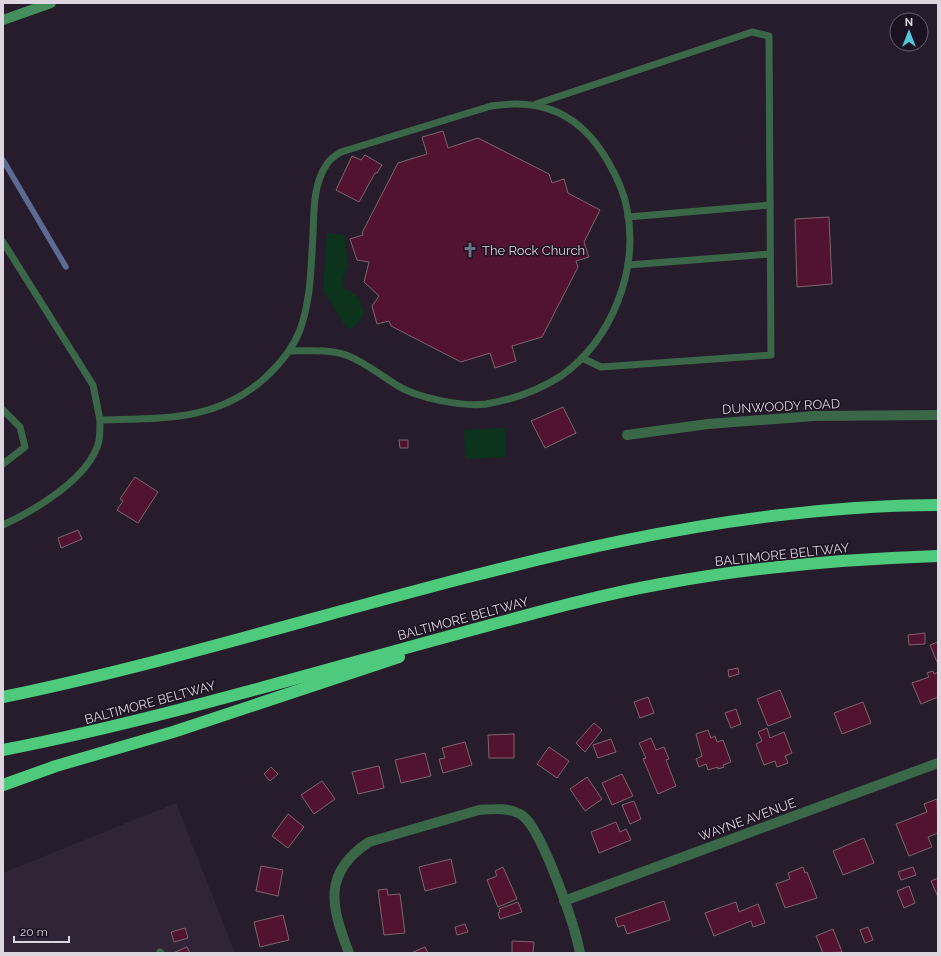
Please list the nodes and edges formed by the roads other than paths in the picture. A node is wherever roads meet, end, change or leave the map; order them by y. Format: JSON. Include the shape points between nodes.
{"nodes":[{"id":1,"x":51,"y":3,"type":"edge"},
{"id":2,"x":3,"y":20,"type":"edge"},
{"id":3,"x":536,"y":104,"type":"junction"},
{"id":4,"x":770,"y":205,"type":"junction"},
{"id":5,"x":628,"y":217,"type":"junction"},
{"id":6,"x":3,"y":242,"type":"edge"},
{"id":7,"x":770,"y":254,"type":"junction"},
{"id":8,"x":628,"y":265,"type":"junction"},
{"id":9,"x":289,"y":351,"type":"junction"},
{"id":10,"x":582,"y":358,"type":"junction"},
{"id":11,"x":3,"y":410,"type":"edge"},
{"id":12,"x":938,"y":416,"type":"edge"},
{"id":13,"x":100,"y":420,"type":"junction"},
{"id":14,"x":627,"y":435,"type":"dead end"},
{"id":15,"x":3,"y":464,"type":"edge"},
{"id":16,"x":938,"y":505,"type":"edge"},
{"id":17,"x":3,"y":525,"type":"edge"},
{"id":18,"x":938,"y":556,"type":"edge"},
{"id":19,"x":534,"y":613,"type":"junction"},
{"id":20,"x":3,"y":697,"type":"edge"},
{"id":21,"x":3,"y":750,"type":"edge"},
{"id":22,"x":938,"y":763,"type":"edge"},
{"id":23,"x":3,"y":785,"type":"edge"},
{"id":24,"x":564,"y":901,"type":"junction"},
{"id":25,"x":349,"y":953,"type":"edge"},
{"id":26,"x":580,"y":953,"type":"edge"}],
"edges":[{"from":1,"to":2,"type":"main road"},
{"from":3,"to":4,"type":"lane","via":[[752,32],[769,36]]},
{"from":3,"to":5,"type":"lane","via":[[572,120],[597,143],[617,177]]},
{"from":3,"to":9,"type":"lane","via":[[511,103],[491,106],[341,152],[328,162],[320,177],[314,203],[310,287],[300,331]]},
{"from":4,"to":5,"type":"lane"},
{"from":4,"to":7,"type":"lane"},
{"from":5,"to":8,"type":"lane"},
{"from":6,"to":13,"type":"lane","via":[[93,385]]},
{"from":7,"to":8,"type":"lane"},
{"from":7,"to":10,"type":"lane","via":[[771,355],[601,367]]},
{"from":8,"to":10,"type":"lane","via":[[618,304],[601,334]]},
{"from":9,"to":10,"type":"lane","via":[[344,354],[366,364],[399,387],[426,398],[454,403],[484,404],[523,395],[560,376]]},
{"from":9,"to":13,"type":"lane","via":[[278,366],[261,381],[241,396],[218,408],[196,414]]},
{"from":11,"to":15,"type":"lane","via":[[20,427],[25,447]]},
{"from":12,"to":14,"type":"street","name":"DUNWOODY ROAD","via":[[815,416],[708,424]]},
{"from":13,"to":17,"type":"lane","via":[[98,442],[90,462],[61,490],[31,512]]},
{"from":16,"to":20,"type":"highway","via":[[812,510],[645,535],[521,563],[158,661]]},
{"from":18,"to":19,"type":"highway","name":"BALTIMORE BELTWAY","via":[[819,562],[743,571],[660,584]]},
{"from":19,"to":21,"type":"highway","name":"BALTIMORE BELTWAY","via":[[71,737]]},
{"from":19,"to":23,"type":"highway"},
{"from":22,"to":24,"type":"street","name":"WAYNE AVENUE"},
{"from":24,"to":25,"type":"street","via":[[531,823],[522,814],[496,808],[479,810],[369,842],[354,852],[343,865],[336,882],[334,901],[337,921]]},
{"from":24,"to":26,"type":"street"}]}
